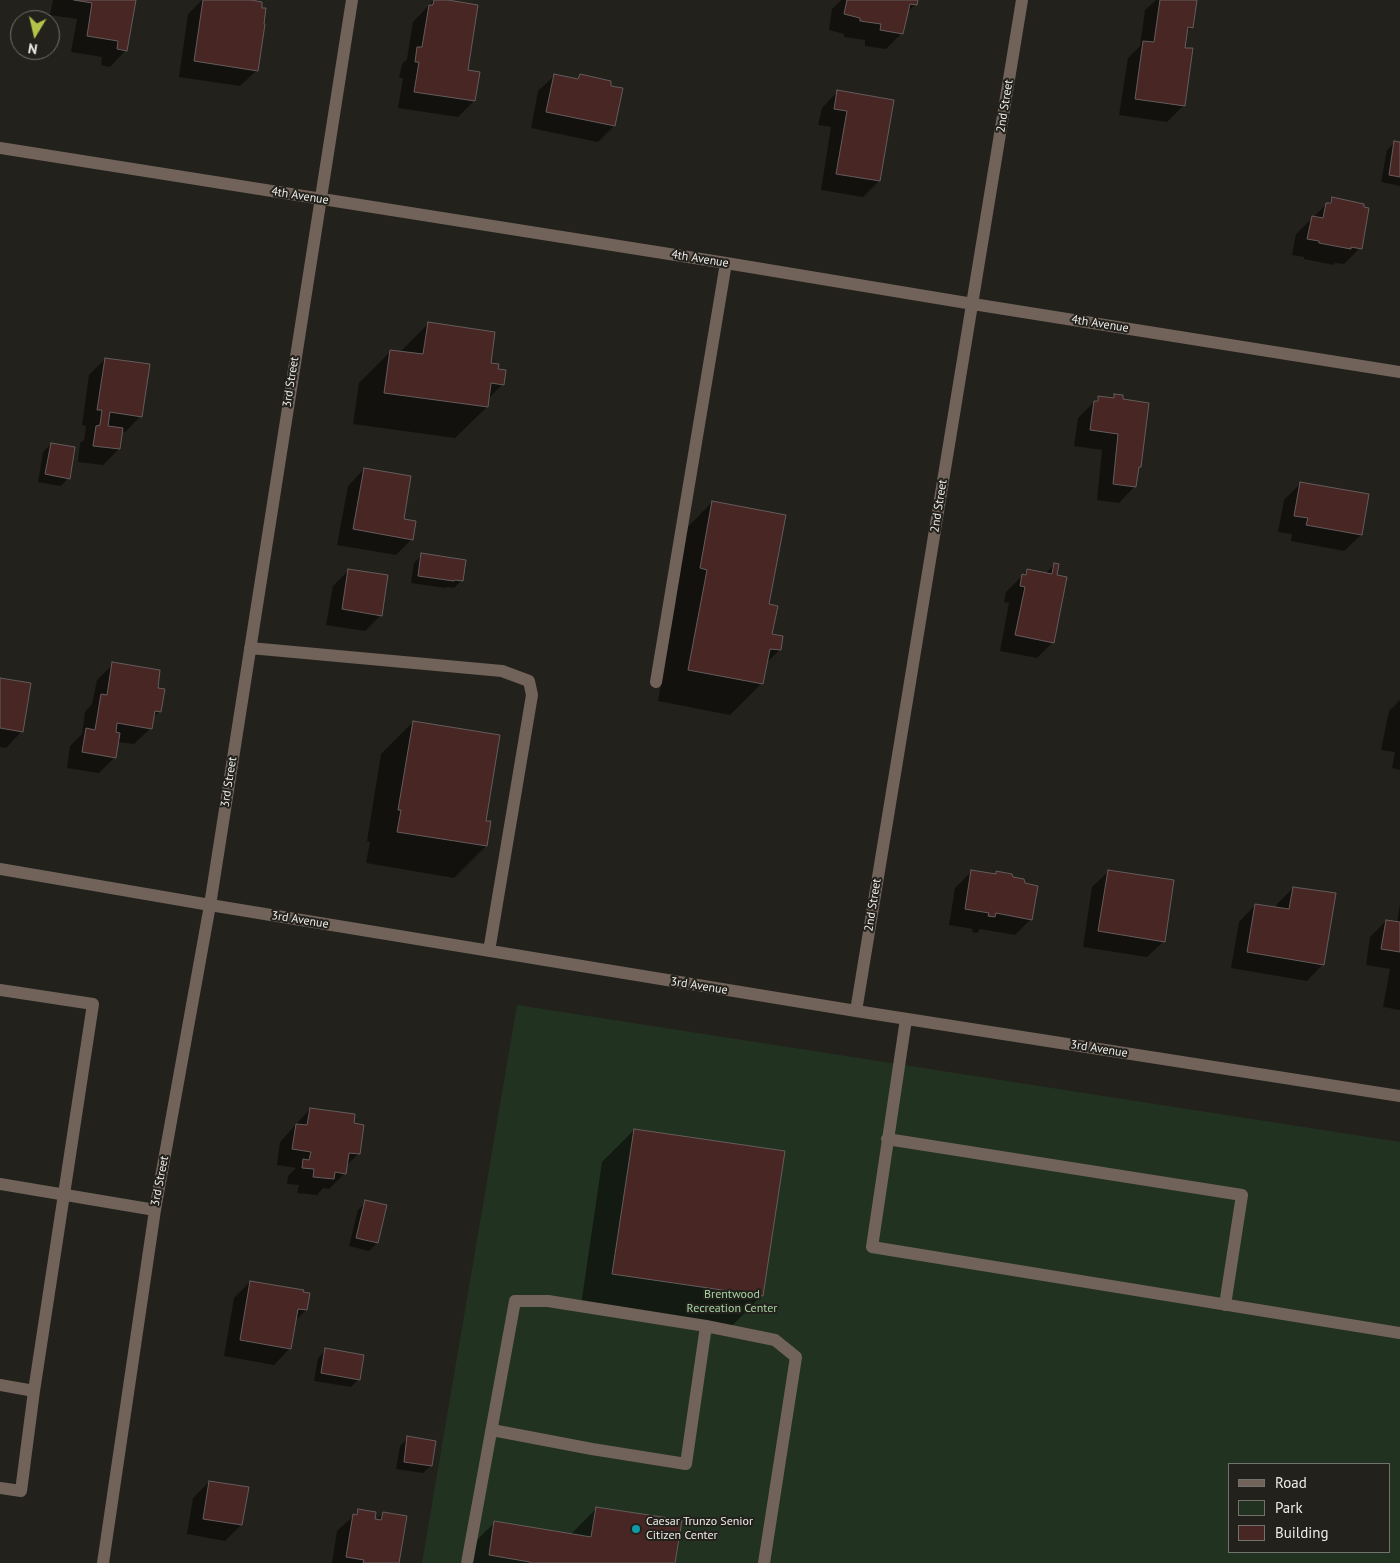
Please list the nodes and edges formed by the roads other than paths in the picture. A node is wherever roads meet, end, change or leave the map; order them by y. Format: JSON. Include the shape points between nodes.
{"nodes":[{"id":1,"x":352,"y":0,"type":"edge"},
{"id":2,"x":1022,"y":0,"type":"edge"},
{"id":3,"x":0,"y":148,"type":"edge"},
{"id":4,"x":320,"y":199,"type":"junction"},
{"id":5,"x":726,"y":262,"type":"junction"},
{"id":6,"x":973,"y":304,"type":"junction"},
{"id":7,"x":1400,"y":372,"type":"edge"},
{"id":8,"x":250,"y":648,"type":"junction"},
{"id":9,"x":656,"y":682,"type":"dead end"},
{"id":10,"x":0,"y":869,"type":"edge"},
{"id":11,"x":210,"y":905,"type":"junction"},
{"id":12,"x":489,"y":951,"type":"junction"},
{"id":13,"x":0,"y":990,"type":"edge"},
{"id":14,"x":856,"y":1011,"type":"junction"},
{"id":15,"x":906,"y":1019,"type":"junction"},
{"id":16,"x":1400,"y":1096,"type":"edge"},
{"id":17,"x":887,"y":1139,"type":"junction"},
{"id":18,"x":0,"y":1184,"type":"edge"},
{"id":19,"x":64,"y":1194,"type":"junction"},
{"id":20,"x":155,"y":1210,"type":"junction"},
{"id":21,"x":1225,"y":1305,"type":"junction"},
{"id":22,"x":706,"y":1326,"type":"junction"},
{"id":23,"x":1400,"y":1333,"type":"edge"},
{"id":24,"x":0,"y":1386,"type":"edge"},
{"id":25,"x":34,"y":1391,"type":"junction"},
{"id":26,"x":492,"y":1430,"type":"junction"},
{"id":27,"x":0,"y":1488,"type":"edge"},
{"id":28,"x":103,"y":1563,"type":"edge"},
{"id":29,"x":467,"y":1563,"type":"edge"},
{"id":30,"x":764,"y":1563,"type":"edge"}],
"edges":[{"from":1,"to":4,"type":"street","name":"3rd Street"},
{"from":2,"to":6,"type":"street","name":"2nd Street"},
{"from":3,"to":4,"type":"street","name":"4th Avenue"},
{"from":4,"to":5,"type":"street","name":"4th Avenue"},
{"from":4,"to":8,"type":"street","name":"3rd Street"},
{"from":5,"to":6,"type":"street","name":"4th Avenue"},
{"from":5,"to":9,"type":"street"},
{"from":6,"to":7,"type":"street","name":"4th Avenue"},
{"from":6,"to":14,"type":"street","name":"2nd Street"},
{"from":8,"to":11,"type":"street","name":"3rd Street"},
{"from":8,"to":12,"type":"street","via":[[502,671],[528,680],[532,695]]},
{"from":10,"to":11,"type":"street","name":"3rd Avenue"},
{"from":11,"to":12,"type":"street","name":"3rd Avenue"},
{"from":11,"to":20,"type":"street","name":"3rd Street"},
{"from":12,"to":14,"type":"street","name":"3rd Avenue"},
{"from":13,"to":19,"type":"street","via":[[93,1004]]},
{"from":14,"to":15,"type":"street","name":"3rd Avenue"},
{"from":15,"to":16,"type":"street","name":"3rd Avenue"},
{"from":15,"to":17,"type":"street"},
{"from":17,"to":21,"type":"street","via":[[872,1246]]},
{"from":17,"to":21,"type":"street","via":[[1242,1195]]},
{"from":18,"to":19,"type":"street"},
{"from":19,"to":20,"type":"street"},
{"from":19,"to":25,"type":"street"},
{"from":20,"to":28,"type":"street","name":"3rd Street"},
{"from":21,"to":23,"type":"street"},
{"from":22,"to":26,"type":"street","via":[[548,1301],[515,1301]]},
{"from":22,"to":26,"type":"street","via":[[686,1464]]},
{"from":22,"to":30,"type":"street","via":[[775,1340],[796,1357]]},
{"from":24,"to":25,"type":"street"},
{"from":25,"to":27,"type":"street","via":[[21,1491]]},
{"from":26,"to":29,"type":"street"}]}
